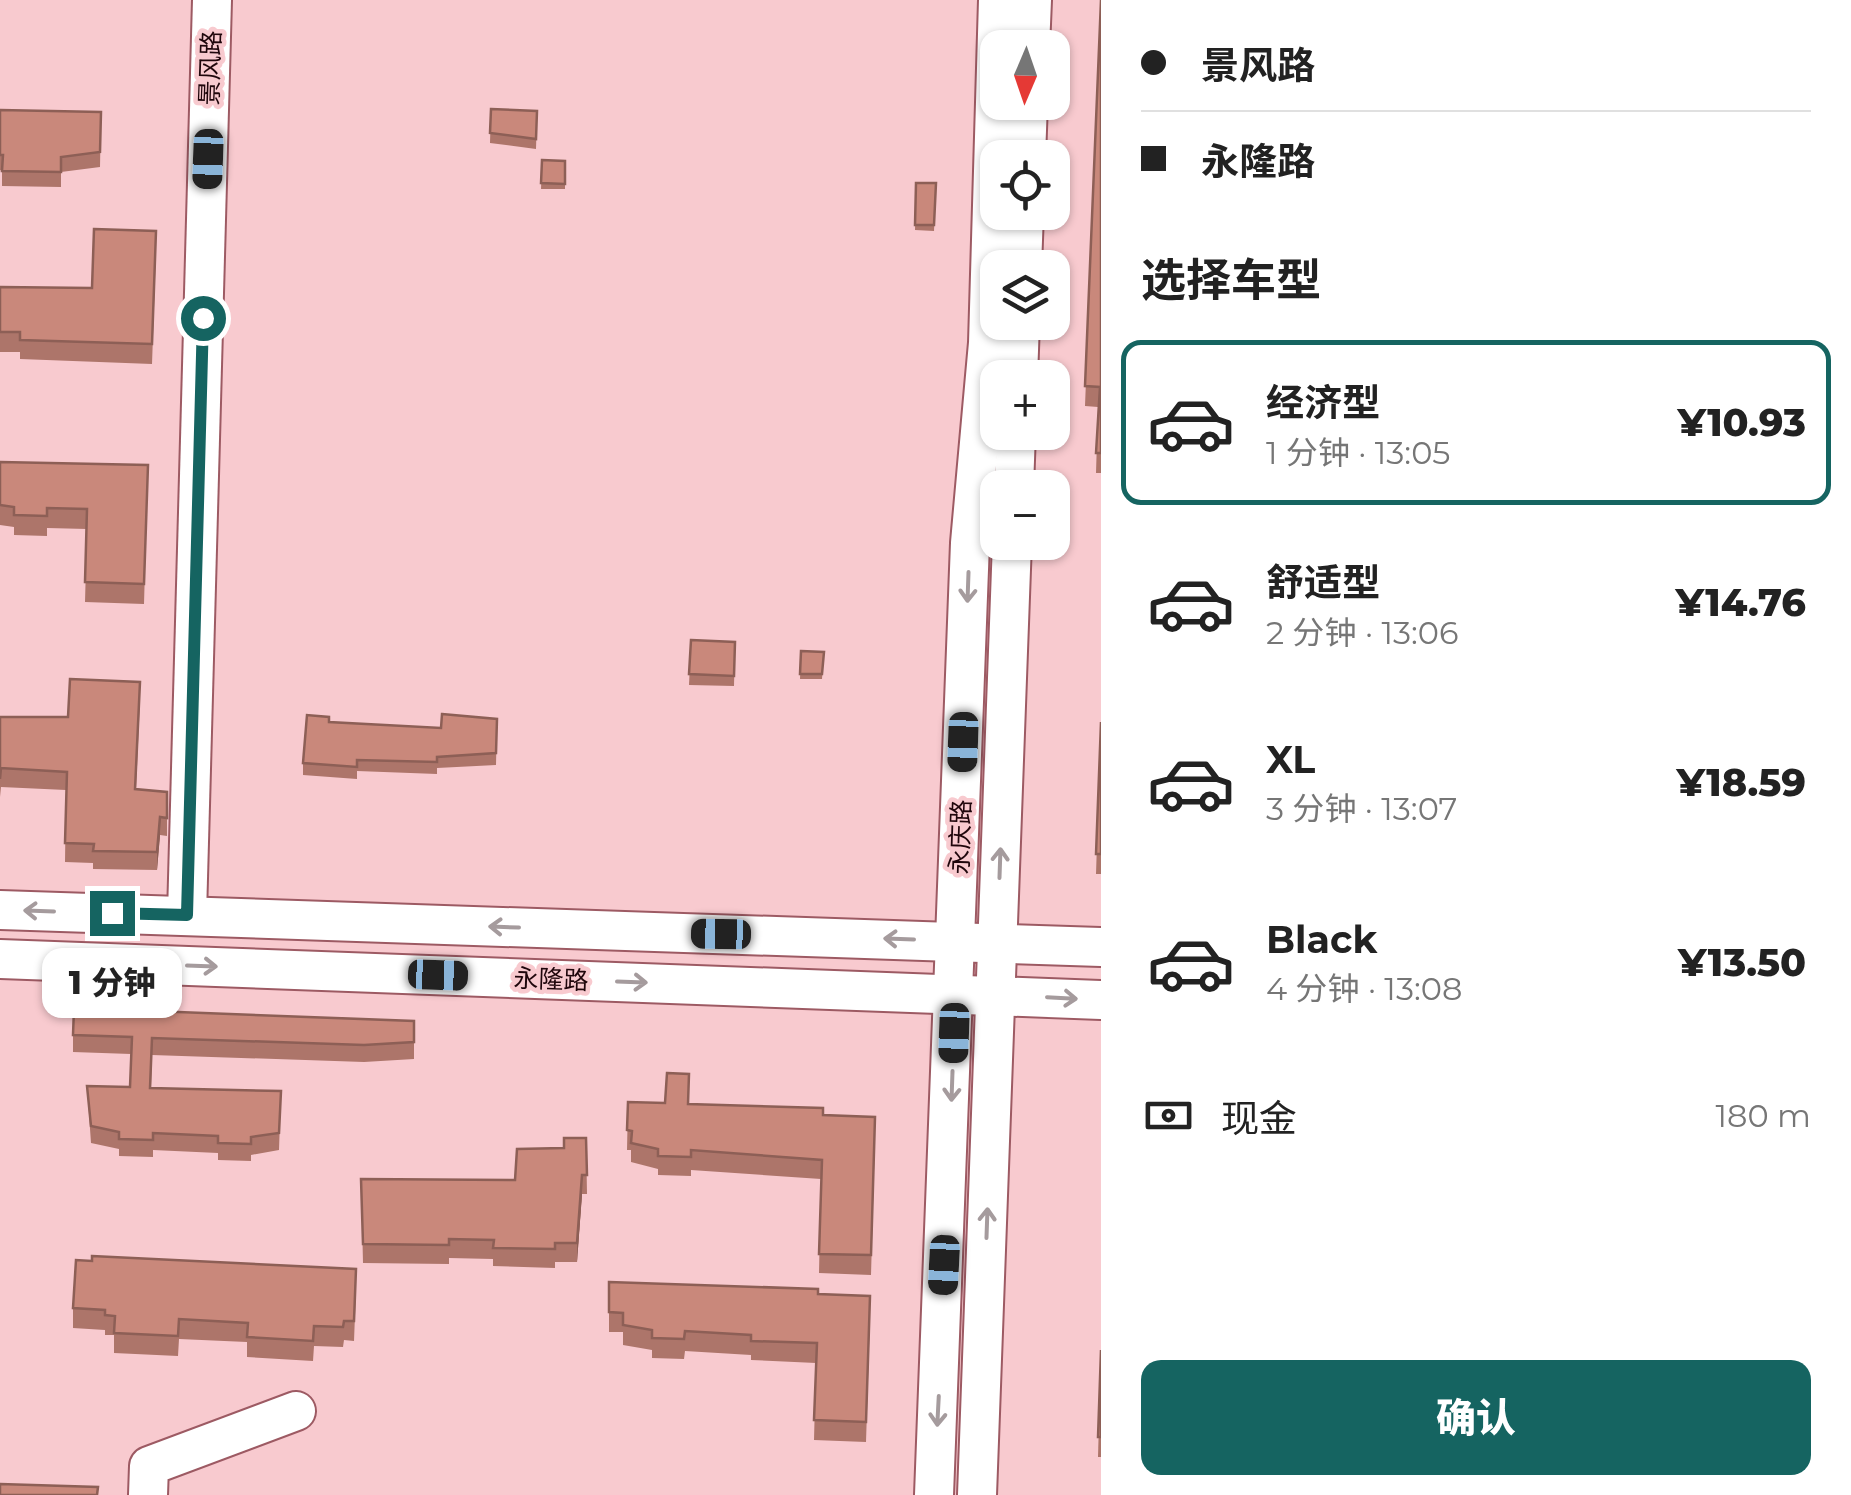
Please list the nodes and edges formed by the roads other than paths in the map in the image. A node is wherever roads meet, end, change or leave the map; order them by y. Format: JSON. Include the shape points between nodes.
{"nodes":[{"id":1,"x":212,"y":0,"type":"edge"},
{"id":2,"x":998,"y":0,"type":"edge"},
{"id":3,"x":1032,"y":0,"type":"edge"},
{"id":4,"x":1031,"y":30,"type":"edge"},
{"id":5,"x":1011,"y":560,"type":"edge"},
{"id":6,"x":0,"y":910,"type":"edge"},
{"id":7,"x":187,"y":915,"type":"junction"},
{"id":8,"x":957,"y":941,"type":"junction"},
{"id":9,"x":997,"y":942,"type":"junction"},
{"id":10,"x":1101,"y":947,"type":"edge"},
{"id":11,"x":0,"y":959,"type":"edge"},
{"id":12,"x":955,"y":994,"type":"junction"},
{"id":13,"x":994,"y":995,"type":"junction"},
{"id":14,"x":1101,"y":1000,"type":"edge"},
{"id":15,"x":296,"y":1411,"type":"dead end"},
{"id":16,"x":148,"y":1495,"type":"edge"},
{"id":17,"x":934,"y":1495,"type":"edge"},
{"id":18,"x":977,"y":1495,"type":"edge"}],
"edges":[{"from":1,"to":7,"type":"street","name":"景风路"},
{"from":2,"to":8,"type":"street","name":"永庆路","one_way":true},
{"from":3,"to":4,"type":"street"},
{"from":9,"to":5,"type":"street","name":"永庆路","one_way":true},
{"from":7,"to":6,"type":"street","name":"永隆路","one_way":true},
{"from":8,"to":7,"type":"street","name":"永隆路","one_way":true},
{"from":8,"to":9,"type":"street","name":"永隆路"},
{"from":8,"to":12,"type":"street","name":"永庆路"},
{"from":9,"to":10,"type":"street","name":"永隆路"},
{"from":9,"to":13,"type":"street","name":"永庆路"},
{"from":11,"to":12,"type":"street","name":"永隆路","one_way":true},
{"from":12,"to":13,"type":"street","name":"永隆路"},
{"from":12,"to":17,"type":"street","name":"永庆路","one_way":true},
{"from":13,"to":14,"type":"street","name":"永隆路","one_way":true},
{"from":18,"to":13,"type":"street","name":"永庆路","one_way":true},
{"from":15,"to":16,"type":"street","via":[[149,1466]]}]}
